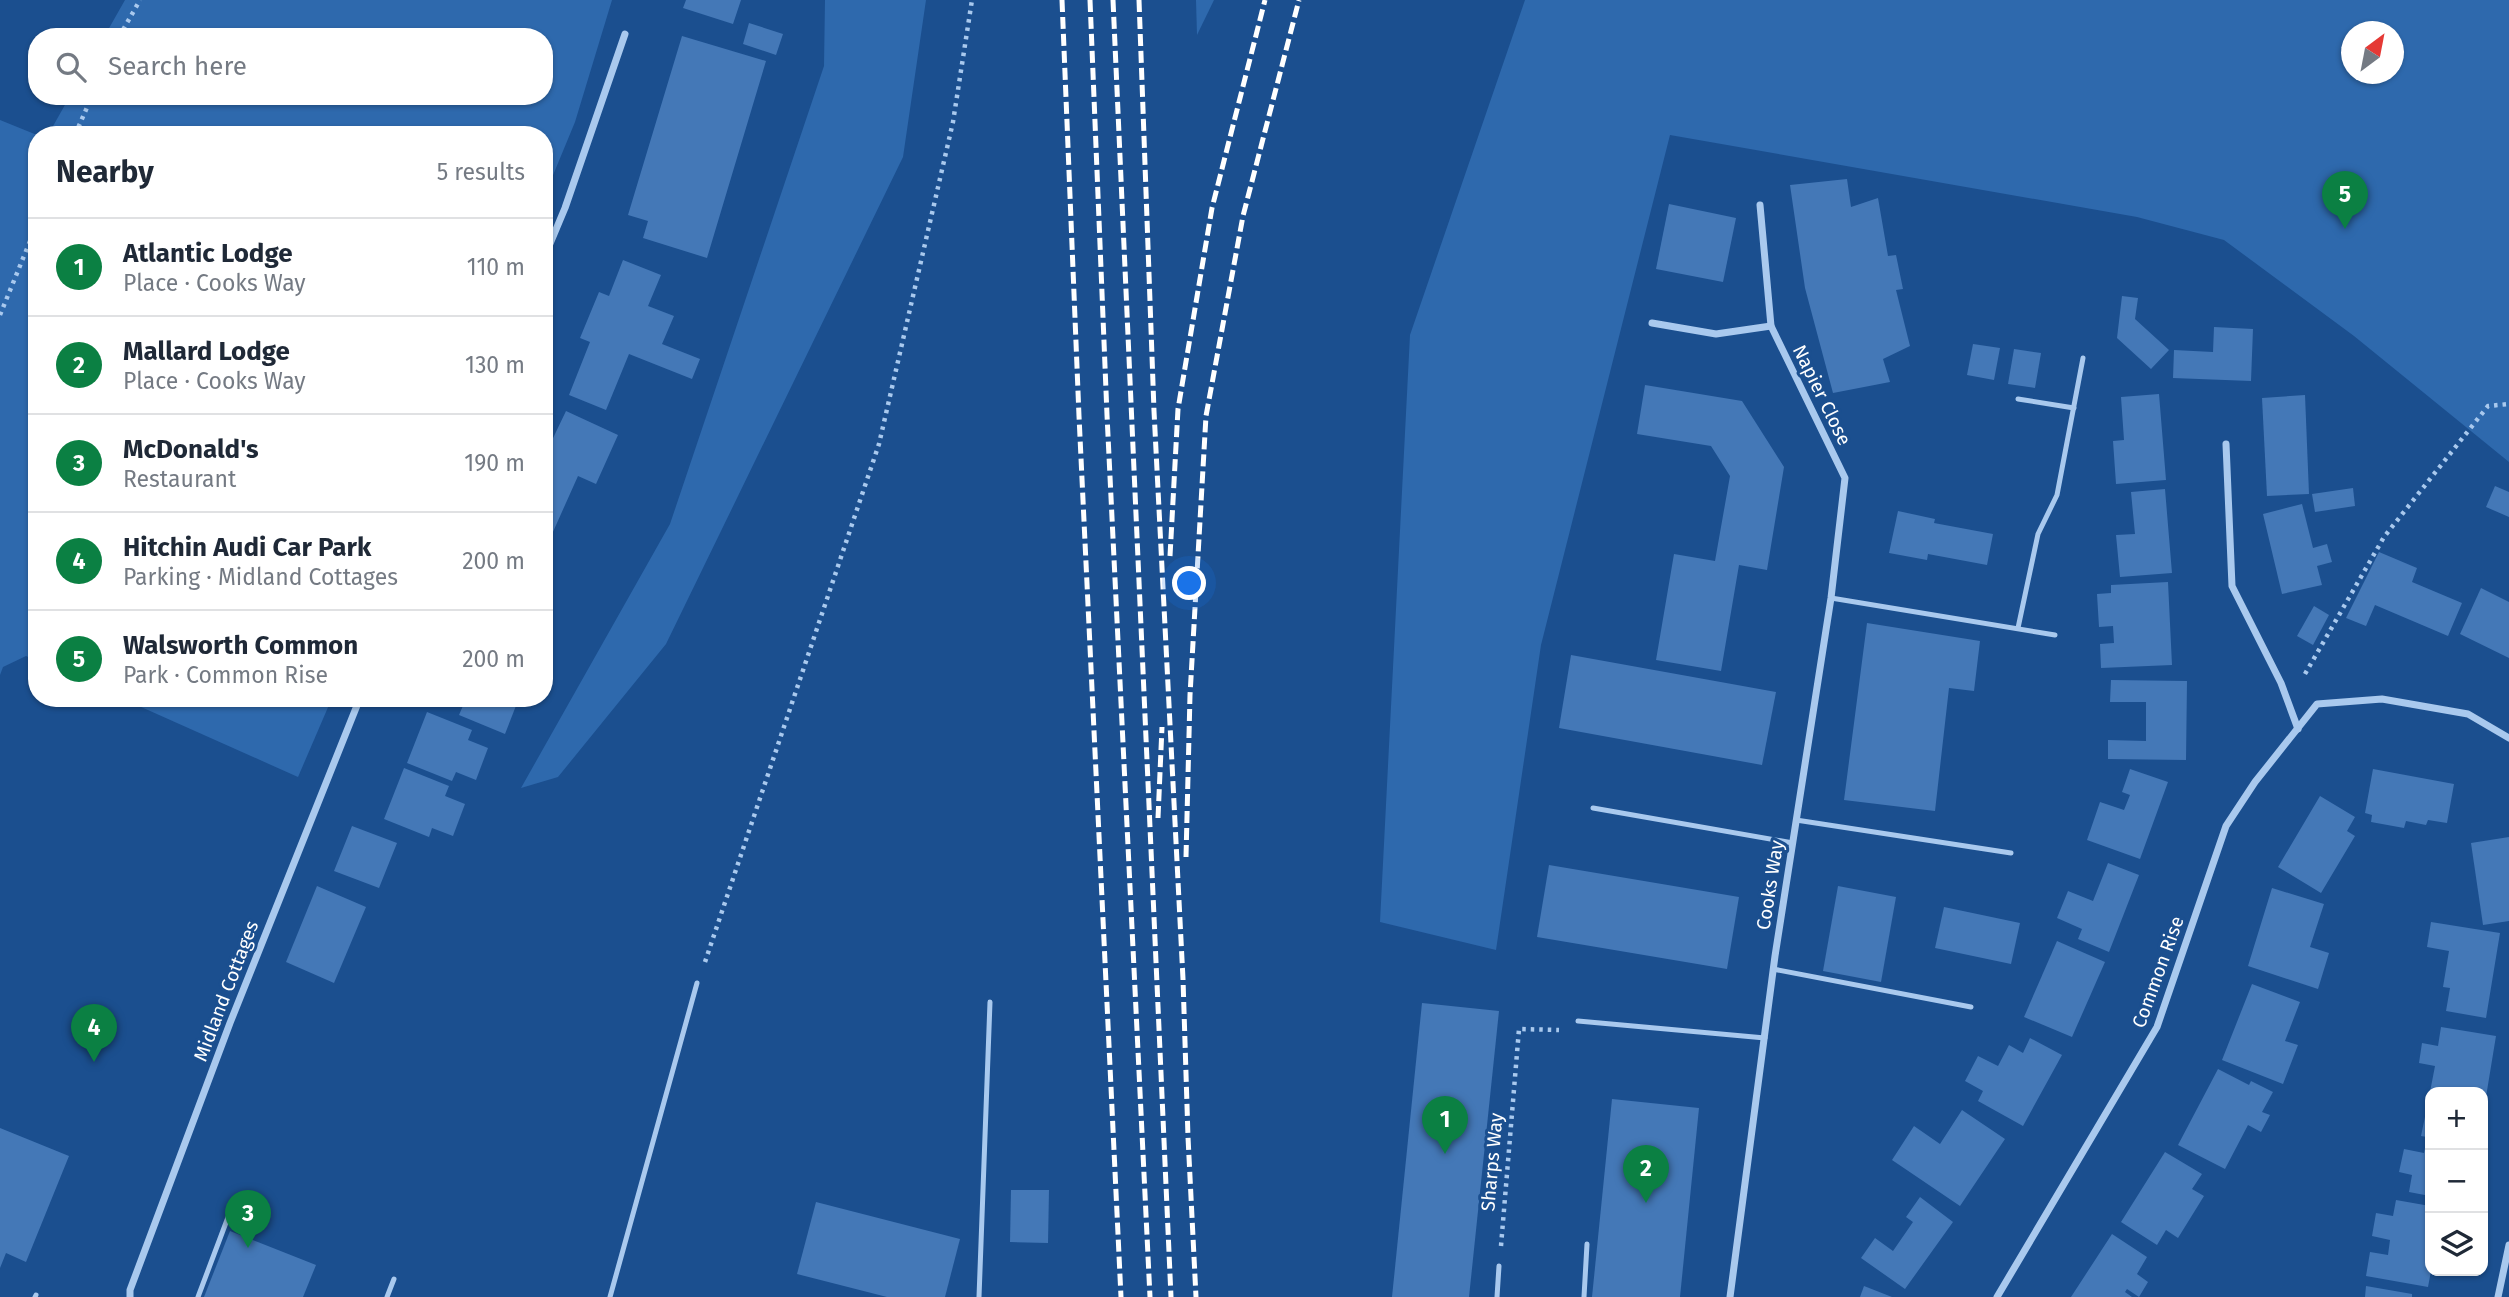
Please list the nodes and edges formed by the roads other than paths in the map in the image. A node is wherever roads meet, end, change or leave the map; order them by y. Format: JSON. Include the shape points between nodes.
{"nodes":[{"id":1,"x":625,"y":34,"type":"dead end"},
{"id":2,"x":1760,"y":205,"type":"dead end"},
{"id":3,"x":553,"y":237,"type":"edge"},
{"id":4,"x":1652,"y":323,"type":"dead end"},
{"id":5,"x":1771,"y":326,"type":"junction"},
{"id":6,"x":2083,"y":358,"type":"dead end"},
{"id":7,"x":2018,"y":399,"type":"dead end"},
{"id":8,"x":2074,"y":408,"type":"junction"},
{"id":9,"x":2225,"y":444,"type":"dead end"},
{"id":10,"x":1845,"y":478,"type":"joint"},
{"id":11,"x":1831,"y":598,"type":"junction"},
{"id":12,"x":2018,"y":628,"type":"junction"},
{"id":13,"x":2055,"y":635,"type":"dead end"},
{"id":14,"x":356,"y":707,"type":"edge"},
{"id":15,"x":2298,"y":729,"type":"junction"},
{"id":16,"x":2509,"y":738,"type":"edge"},
{"id":17,"x":1593,"y":808,"type":"dead end"},
{"id":18,"x":1796,"y":820,"type":"junction"},
{"id":19,"x":1793,"y":843,"type":"junction"},
{"id":20,"x":2011,"y":853,"type":"dead end"},
{"id":21,"x":1773,"y":969,"type":"junction"},
{"id":22,"x":697,"y":983,"type":"road end"},
{"id":23,"x":990,"y":1002,"type":"dead end"},
{"id":24,"x":1971,"y":1007,"type":"dead end"},
{"id":25,"x":1578,"y":1021,"type":"road end"},
{"id":26,"x":1765,"y":1038,"type":"junction"},
{"id":27,"x":233,"y":1204,"type":"dead end"},
{"id":28,"x":1587,"y":1244,"type":"dead end"},
{"id":29,"x":2509,"y":1245,"type":"edge"},
{"id":30,"x":1499,"y":1266,"type":"road end"},
{"id":31,"x":394,"y":1279,"type":"dead end"},
{"id":32,"x":130,"y":1297,"type":"edge"},
{"id":33,"x":198,"y":1297,"type":"edge"},
{"id":34,"x":387,"y":1297,"type":"edge"},
{"id":35,"x":610,"y":1297,"type":"edge"},
{"id":36,"x":979,"y":1297,"type":"edge"},
{"id":37,"x":1497,"y":1297,"type":"edge"},
{"id":38,"x":1584,"y":1297,"type":"edge"},
{"id":39,"x":1730,"y":1297,"type":"edge"},
{"id":40,"x":1997,"y":1297,"type":"edge"},
{"id":41,"x":2498,"y":1297,"type":"edge"}],
"edges":[{"from":1,"to":3,"type":"street"},
{"from":2,"to":5,"type":"street","name":"Napier Close"},
{"from":4,"to":5,"type":"street","via":[[1716,334]]},
{"from":5,"to":10,"type":"street","name":"Napier Close"},
{"from":6,"to":8,"type":"lane"},
{"from":7,"to":8,"type":"lane"},
{"from":8,"to":12,"type":"lane","via":[[2057,495],[2038,534]]},
{"from":9,"to":15,"type":"street","via":[[2232,586]]},
{"from":10,"to":11,"type":"street","name":"Cooks Way"},
{"from":11,"to":12,"type":"lane"},
{"from":11,"to":18,"type":"street","name":"Cooks Way"},
{"from":12,"to":13,"type":"lane"},
{"from":14,"to":32,"type":"street","name":"Midland Cottages","via":[[230,1023]]},
{"from":15,"to":16,"type":"street","name":"Common Rise","via":[[2317,704],[2382,699],[2468,713]]},
{"from":15,"to":40,"type":"street","name":"Common Rise","via":[[2226,827],[2157,1027]]},
{"from":17,"to":19,"type":"lane"},
{"from":18,"to":19,"type":"street","name":"Cooks Way"},
{"from":18,"to":20,"type":"lane"},
{"from":19,"to":21,"type":"street","name":"Cooks Way"},
{"from":21,"to":24,"type":"lane"},
{"from":21,"to":26,"type":"street","name":"Cooks Way"},
{"from":22,"to":35,"type":"lane"},
{"from":23,"to":36,"type":"lane"},
{"from":25,"to":26,"type":"lane"},
{"from":26,"to":39,"type":"street","name":"Cooks Way"},
{"from":27,"to":33,"type":"lane"},
{"from":28,"to":38,"type":"lane"},
{"from":29,"to":41,"type":"street"},
{"from":30,"to":37,"type":"lane"},
{"from":31,"to":34,"type":"lane"}]}
